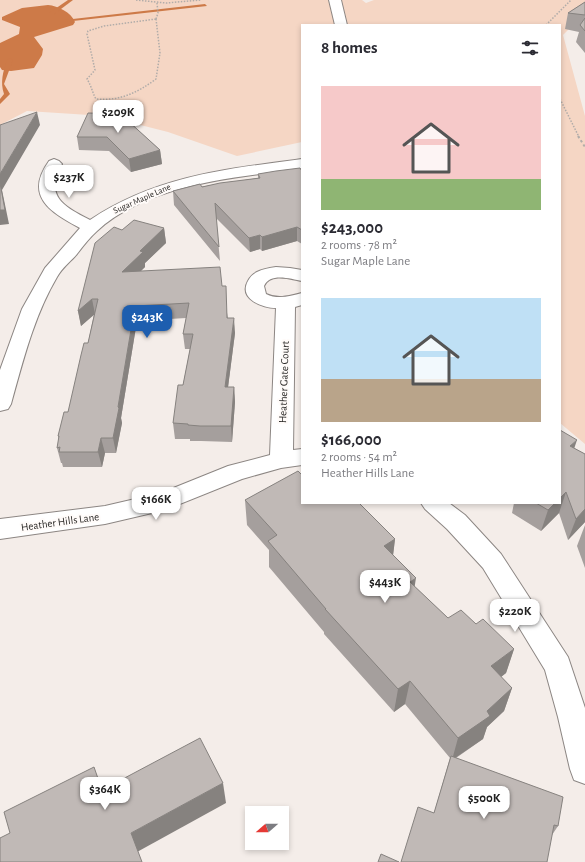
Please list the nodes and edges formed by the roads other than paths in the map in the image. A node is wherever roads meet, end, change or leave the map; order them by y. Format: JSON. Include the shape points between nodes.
{"nodes":[{"id":1,"x":335,"y":0,"type":"edge"},
{"id":2,"x":341,"y":24,"type":"edge"},
{"id":3,"x":54,"y":164,"type":"dead end"},
{"id":4,"x":301,"y":164,"type":"edge"},
{"id":5,"x":91,"y":227,"type":"junction"},
{"id":6,"x":301,"y":276,"type":"edge"},
{"id":7,"x":294,"y":302,"type":"edge"},
{"id":8,"x":0,"y":404,"type":"edge"},
{"id":9,"x":292,"y":458,"type":"edge"},
{"id":10,"x":434,"y":504,"type":"edge"},
{"id":11,"x":0,"y":529,"type":"edge"},
{"id":12,"x":585,"y":769,"type":"edge"}],
"edges":[{"from":1,"to":2,"type":"street"},
{"from":3,"to":5,"type":"street","via":[[46,178],[46,188],[51,201],[59,209]]},
{"from":4,"to":5,"type":"street","name":"Sugar Maple Lane","via":[[231,173],[175,185],[124,206]]},
{"from":5,"to":8,"type":"street","name":"Sugar Maple Lane","via":[[47,278],[33,307]]},
{"from":6,"to":7,"type":"street","name":"Heather Gate Court","via":[[286,272],[269,274],[257,282],[255,288],[261,298],[276,304]]},
{"from":7,"to":9,"type":"street","name":"Heather Gate Court"},
{"from":9,"to":11,"type":"street","name":"Heather Hills Lane","via":[[236,472],[158,503],[104,516]]},
{"from":10,"to":12,"type":"street","via":[[456,522],[492,561],[558,666]]}]}
